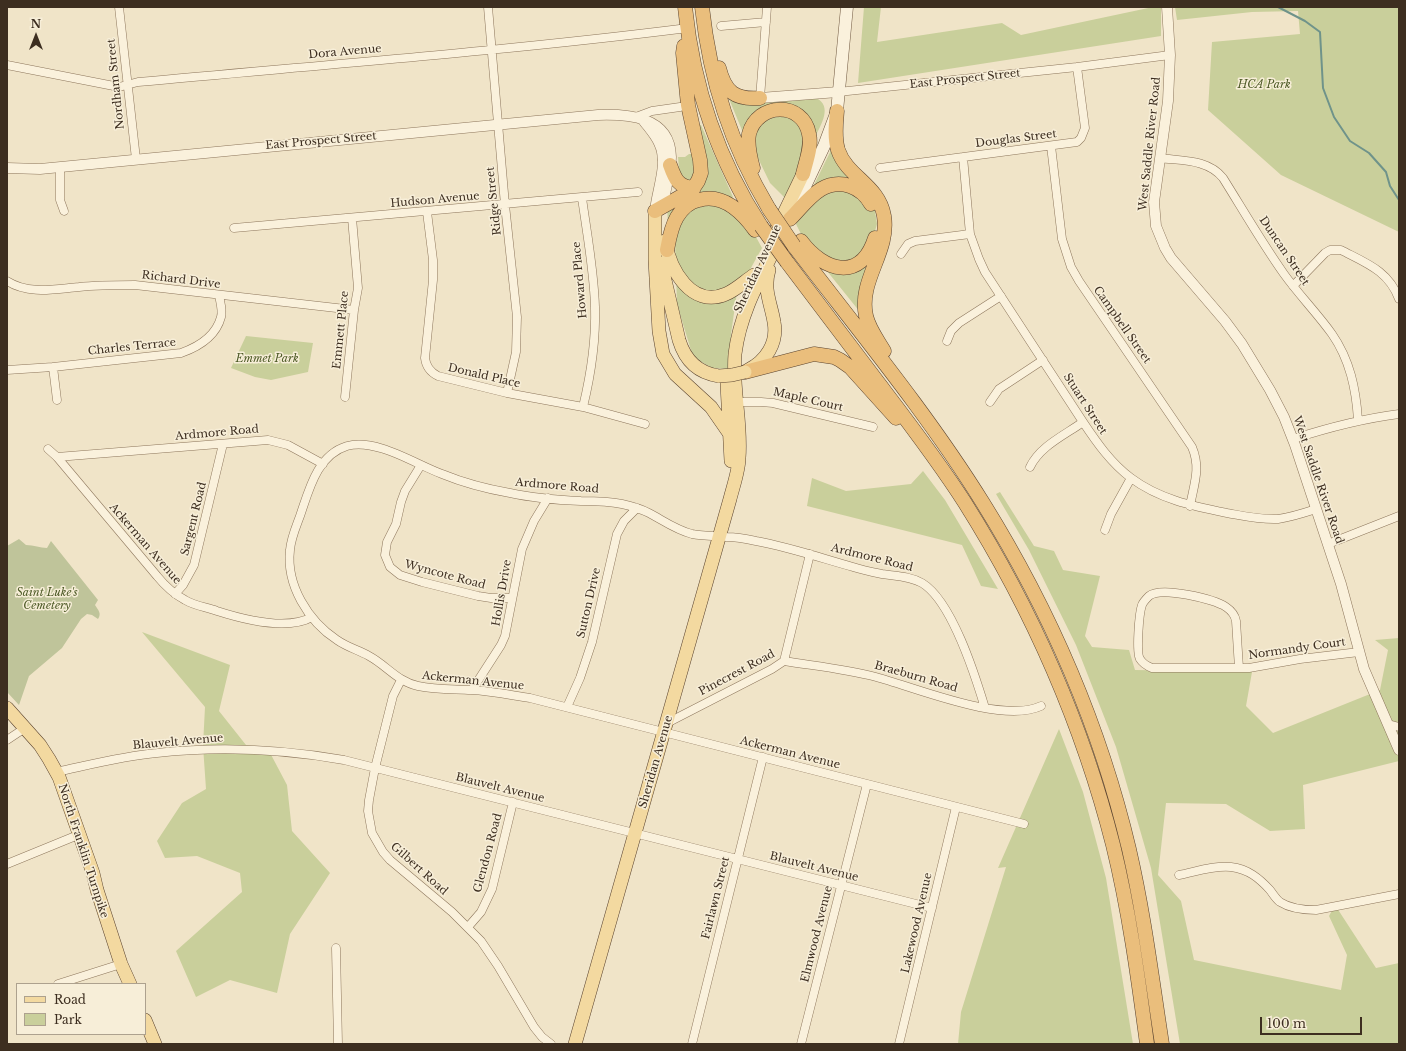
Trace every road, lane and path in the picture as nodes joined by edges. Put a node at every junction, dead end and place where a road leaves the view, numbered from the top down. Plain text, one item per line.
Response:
1 (119, 7) edge
2 (488, 7) edge
3 (685, 7) edge
4 (702, 7) edge
5 (767, 7) edge
6 (847, 7) edge
7 (1167, 7) edge
8 (766, 22) junction
9 (721, 26) dead end
10 (688, 29) junction
11 (492, 50) junction
12 (1170, 55) junction
13 (7, 65) edge
14 (1077, 67) junction
15 (128, 85) junction
16 (838, 92) junction
17 (760, 98) junction
18 (680, 107) dead end
19 (837, 110) junction
20 (639, 118) junction
21 (498, 124) junction
22 (1051, 146) junction
23 (963, 157) junction
24 (1160, 158) junction
25 (136, 159) junction
26 (670, 165) junction
27 (60, 167) junction
28 (7, 168) edge
29 (880, 168) dead end
30 (803, 174) junction
31 (694, 188) junction
32 (758, 190) junction
33 (638, 192) dead end
34 (582, 198) junction
35 (505, 205) junction
36 (659, 208) junction
37 (64, 211) dead end
38 (427, 212) junction
39 (352, 218) junction
40 (790, 219) junction
41 (234, 228) dead end
42 (759, 230) junction
43 (970, 234) junction
44 (656, 238) junction
45 (796, 242) junction
46 (667, 250) junction
47 (775, 250) junction
48 (901, 254) dead end
49 (754, 274) junction
50 (7, 281) edge
51 (1293, 286) junction
52 (219, 295) junction
53 (1001, 296) junction
54 (1399, 299) edge
55 (354, 310) junction
56 (947, 341) dead end
57 (1042, 360) junction
58 (53, 367) junction
59 (7, 370) edge
60 (745, 372) junction
61 (905, 392) junction
62 (507, 393) junction
63 (345, 397) dead end
64 (701, 398) junction
65 (56, 400) dead end
66 (990, 402) dead end
67 (732, 403) junction
68 (583, 407) junction
69 (1399, 414) edge
70 (1358, 420) junction
71 (1084, 422) junction
72 (645, 424) dead end
73 (873, 427) dead end
74 (730, 434) junction
75 (1293, 439) junction
76 (223, 444) junction
77 (48, 449) dead end
78 (58, 457) junction
79 (938, 463) junction
80 (323, 464) junction
81 (421, 465) junction
82 (1030, 467) dead end
83 (1131, 478) junction
84 (734, 480) junction
85 (548, 498) junction
86 (1190, 506) junction
87 (637, 508) junction
88 (1316, 509) junction
89 (1399, 516) edge
90 (1105, 530) dead end
91 (718, 537) junction
92 (1328, 544) junction
93 (810, 554) junction
94 (174, 594) junction
95 (512, 598) junction
96 (312, 617) junction
97 (1359, 652) junction
98 (784, 661) junction
99 (1239, 668) junction
100 (401, 680) junction
101 (472, 690) junction
102 (1041, 706) dead end
103 (7, 708) edge
104 (567, 708) junction
105 (985, 708) junction
106 (1388, 724) junction
107 (1399, 727) edge
108 (25, 728) junction
109 (666, 728) junction
110 (7, 740) edge
111 (1399, 750) edge
112 (762, 757) junction
113 (375, 768) junction
114 (56, 772) junction
115 (867, 784) junction
116 (513, 802) junction
117 (956, 807) junction
118 (1024, 824) dead end
119 (636, 833) junction
120 (78, 835) junction
121 (737, 859) junction
122 (7, 864) edge
123 (1178, 875) dead end
124 (841, 885) junction
125 (1399, 894) edge
126 (932, 908) junction
127 (468, 927) junction
128 (336, 948) dead end
129 (121, 964) junction
130 (61, 983) edge
131 (130, 983) edge
132 (146, 1022) edge
133 (156, 1044) edge
134 (338, 1044) edge
135 (550, 1044) edge
136 (575, 1044) edge
137 (692, 1044) edge
138 (801, 1044) edge
139 (899, 1044) edge
140 (1147, 1044) edge
141 (1162, 1044) edge

1 - 15 street, Nordham Street
2 - 11 street, Ridge Street
3 - 10 highway
4 - 17 highway
4 - 32 highway
5 - 8 street
6 - 16 main road, Sheridan Avenue
7 - 12 street, West Saddle River Road
8 - 9 street
8 - 17 street
10 - 11 street, Dora Avenue
10 - 31 highway
10 - 42 highway
11 - 15 street, Dora Avenue
11 - 21 street, Ridge Street
12 - 14 street, East Prospect Street
12 - 24 street, West Saddle River Road
13 - 15 street, Dora Avenue
14 - 16 street, East Prospect Street
14 - 22 street, Douglas Street
15 - 25 street, Nordham Street
16 - 17 street, East Prospect Street
16 - 19 main road, Sheridan Avenue
16 - 30 main road, Sheridan Avenue
18 - 20 street, East Prospect Street
19 - 40 main road, Sheridan Avenue
19 - 61 highway
20 - 21 street, East Prospect Street
20 - 26 street, East Prospect Street
20 - 36 street, East Prospect Street
21 - 25 street, East Prospect Street
21 - 35 street, Ridge Street
22 - 23 street, Douglas Street
22 - 86 street, Campbell Street
23 - 29 street, Douglas Street
23 - 43 street, Stuart Street
24 - 51 street, Duncan Street
24 - 75 street, West Saddle River Road
25 - 27 street, East Prospect Street
26 - 31 highway
26 - 36 street, East Prospect Street
27 - 28 street, East Prospect Street
27 - 37 street
30 - 32 highway
30 - 49 main road, Sheridan Avenue
31 - 36 highway
32 - 45 highway, bridge
33 - 34 street, Hudson Avenue
34 - 35 street, Hudson Avenue
34 - 68 street, Howard Place
35 - 38 street, Hudson Avenue
35 - 62 street, Ridge Street
36 - 44 main road, East Prospect Street
36 - 46 main road, East Prospect Street
38 - 39 street, Hudson Avenue
38 - 62 street, Donald Place
39 - 41 street, Hudson Avenue
39 - 55 street, Emmett Place
40 - 45 highway
40 - 47 main road, Sheridan Avenue
42 - 46 highway
42 - 79 highway, bridge
43 - 48 street
43 - 53 street, Stuart Street
44 - 60 main road, bridge
44 - 64 main road
45 - 61 highway
46 - 49 main road, East Prospect Street
47 - 60 main road
47 - 67 main road, Sheridan Avenue
49 - 67 main road, Sheridan Avenue
50 - 52 street, Richard Drive
51 - 54 street
51 - 70 street, Duncan Street
52 - 55 street, Richard Drive
52 - 58 street, Charles Terrace
53 - 56 street
53 - 57 street, Stuart Street
55 - 63 street, Emmett Place
57 - 66 street
57 - 71 street, Stuart Street
58 - 59 street, Charles Terrace
58 - 65 street
60 - 79 highway
61 - 141 highway
62 - 68 street, Donald Place
64 - 67 main road
64 - 74 main road
67 - 73 street, Maple Court
67 - 74 main road, Sheridan Avenue
67 - 84 main road, Sheridan Avenue
68 - 72 street, Donald Place
69 - 70 street
70 - 75 street
71 - 82 street
71 - 83 street, Stuart Street
74 - 84 main road, Sheridan Avenue
75 - 88 street, West Saddle River Road
76 - 78 street, Ardmore Road
76 - 80 street, Ardmore Road
76 - 94 street, Sargent Road
77 - 78 street, Ackerman Avenue
78 - 94 street, Ackerman Avenue
79 - 140 highway
80 - 81 street, Ardmore Road
80 - 96 street
81 - 85 street, Ardmore Road
81 - 95 street, Wyncote Road
83 - 86 street, Stuart Street
83 - 90 street
84 - 91 main road, Sheridan Avenue
85 - 87 street, Ardmore Road
85 - 95 street, Hollis Drive
86 - 88 street, Stuart Street
87 - 91 street, Ardmore Road
87 - 104 street, Sutton Drive
88 - 92 street, West Saddle River Road
89 - 92 street
91 - 93 street, Ardmore Road
91 - 109 main road, Sheridan Avenue
92 - 97 street, West Saddle River Road
93 - 98 street, Pinecrest Road
93 - 105 street, Ardmore Road
94 - 96 street, Ackerman Avenue
95 - 101 street, Hollis Drive
96 - 100 street, Ackerman Avenue
97 - 99 street, Normandy Court
97 - 106 street, West Saddle River Road
98 - 105 street, Braeburn Road
98 - 109 street, Pinecrest Road
99 - 99 street, Normandy Court
100 - 101 street, Ackerman Avenue
100 - 113 street, Gilbert Road
101 - 104 street, Ackerman Avenue
102 - 105 street, Braeburn Road
103 - 108 main road, North Franklin Turnpike
104 - 109 street, Ackerman Avenue
106 - 107 street
106 - 111 street, West Saddle River Road
108 - 110 street
108 - 114 main road, North Franklin Turnpike
109 - 112 street, Ackerman Avenue
109 - 119 main road, Sheridan Avenue
112 - 115 street, Ackerman Avenue
112 - 121 street, Fairlawn Street
113 - 114 street, Blauvelt Avenue
113 - 116 street, Blauvelt Avenue
113 - 127 street, Gilbert Road
114 - 120 main road, North Franklin Turnpike
115 - 117 street, Ackerman Avenue
115 - 124 street, Elmwood Avenue
116 - 119 street, Blauvelt Avenue
116 - 127 street, Glendon Road
117 - 118 street, Ackerman Avenue
117 - 126 street, Lakewood Avenue
119 - 121 street, Blauvelt Avenue
119 - 136 main road, Sheridan Avenue
120 - 122 street
120 - 129 main road, North Franklin Turnpike
121 - 124 street, Blauvelt Avenue
121 - 137 street, Fairlawn Street
123 - 125 street
124 - 126 street, Blauvelt Avenue
124 - 138 street, Elmwood Avenue
126 - 139 street, Lakewood Avenue
127 - 135 street, Gilbert Road
128 - 134 street
129 - 130 street
129 - 131 main road, North Franklin Turnpike
132 - 133 main road

